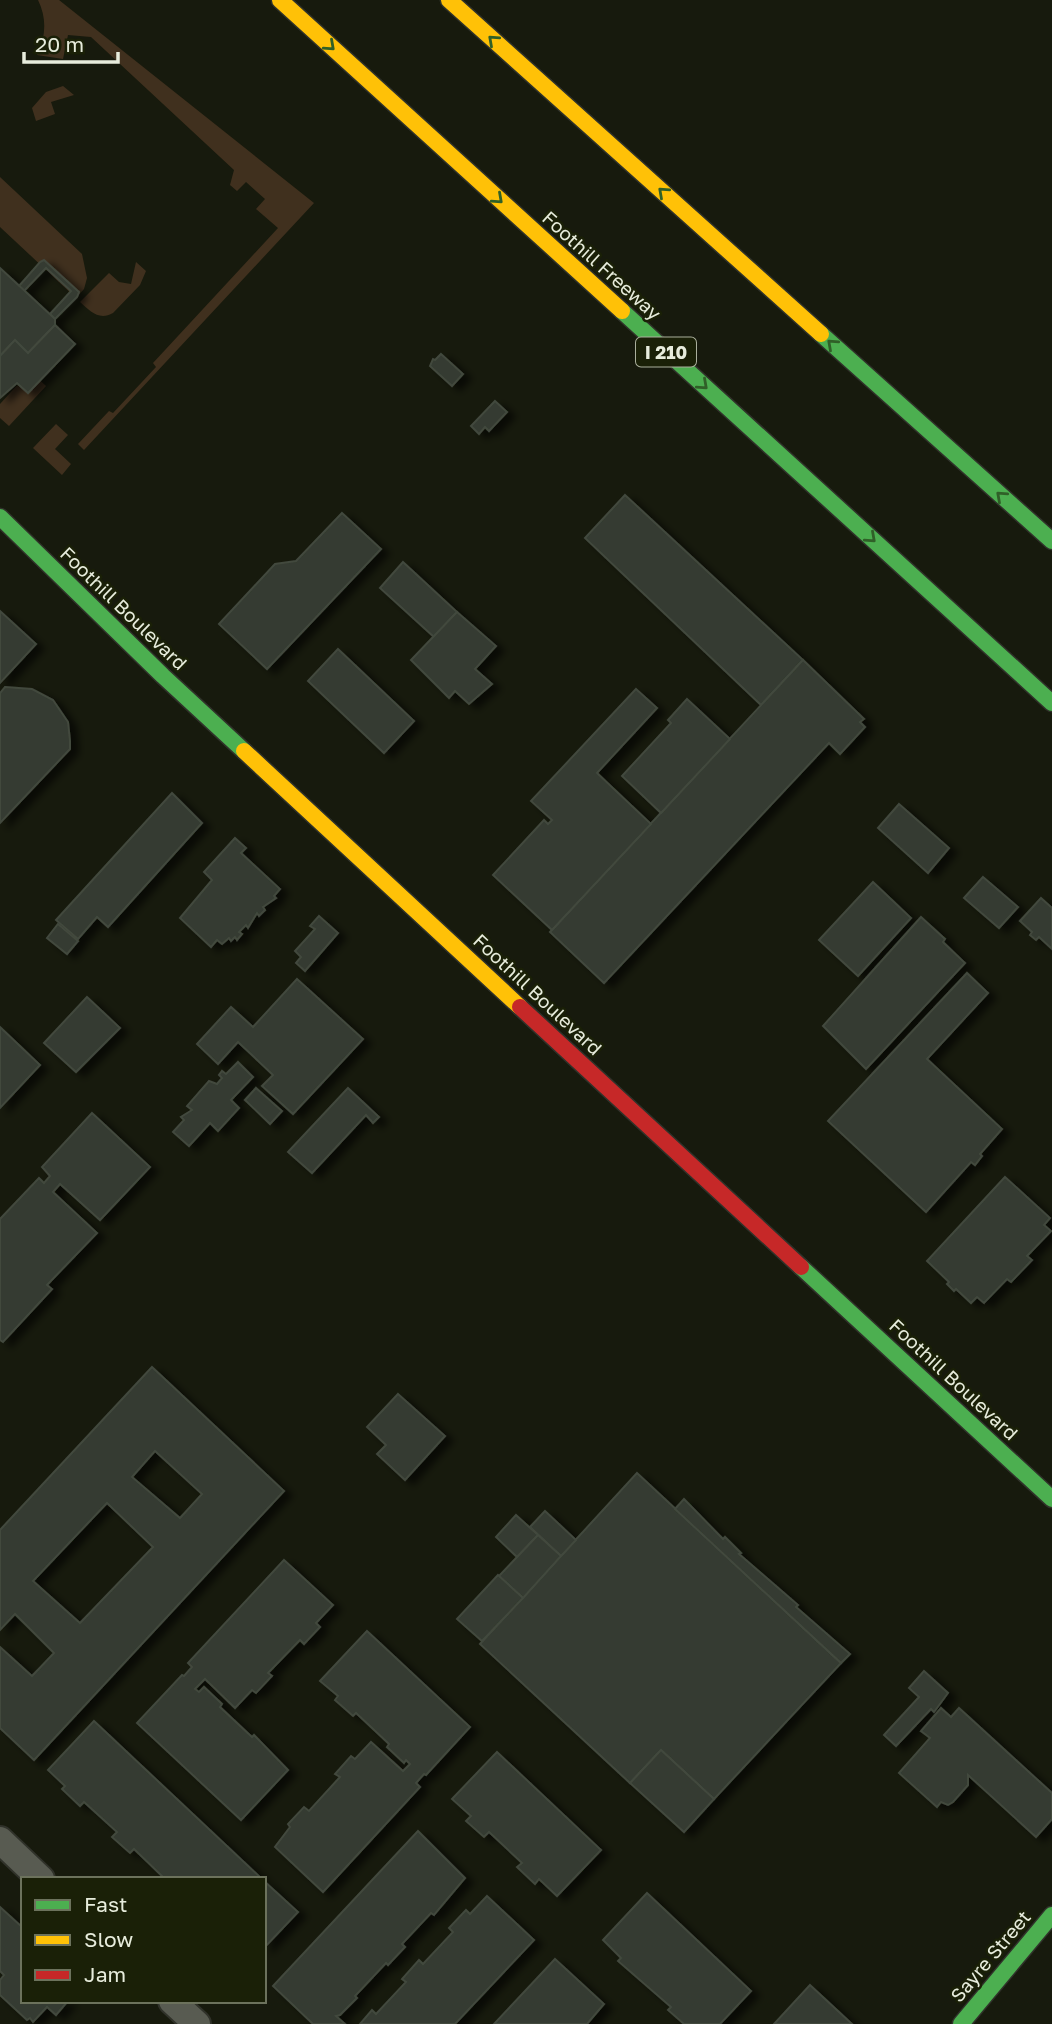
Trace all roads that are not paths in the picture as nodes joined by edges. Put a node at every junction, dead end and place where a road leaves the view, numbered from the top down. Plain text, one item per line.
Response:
1 (280, 0) edge
2 (449, 0) edge
3 (0, 517) edge
4 (1052, 541) edge
5 (1052, 703) edge
6 (1052, 1499) edge
7 (0, 1840) edge
8 (39, 1877) edge
9 (1052, 1915) edge
10 (174, 2003) edge
11 (197, 2024) edge
12 (961, 2024) edge

1 -> 5 main road, Foothill Freeway / I 210
4 -> 2 main road
3 - 6 main road, Foothill Boulevard
7 - 8 street
9 - 12 main road, Sayre Street
10 - 11 street

